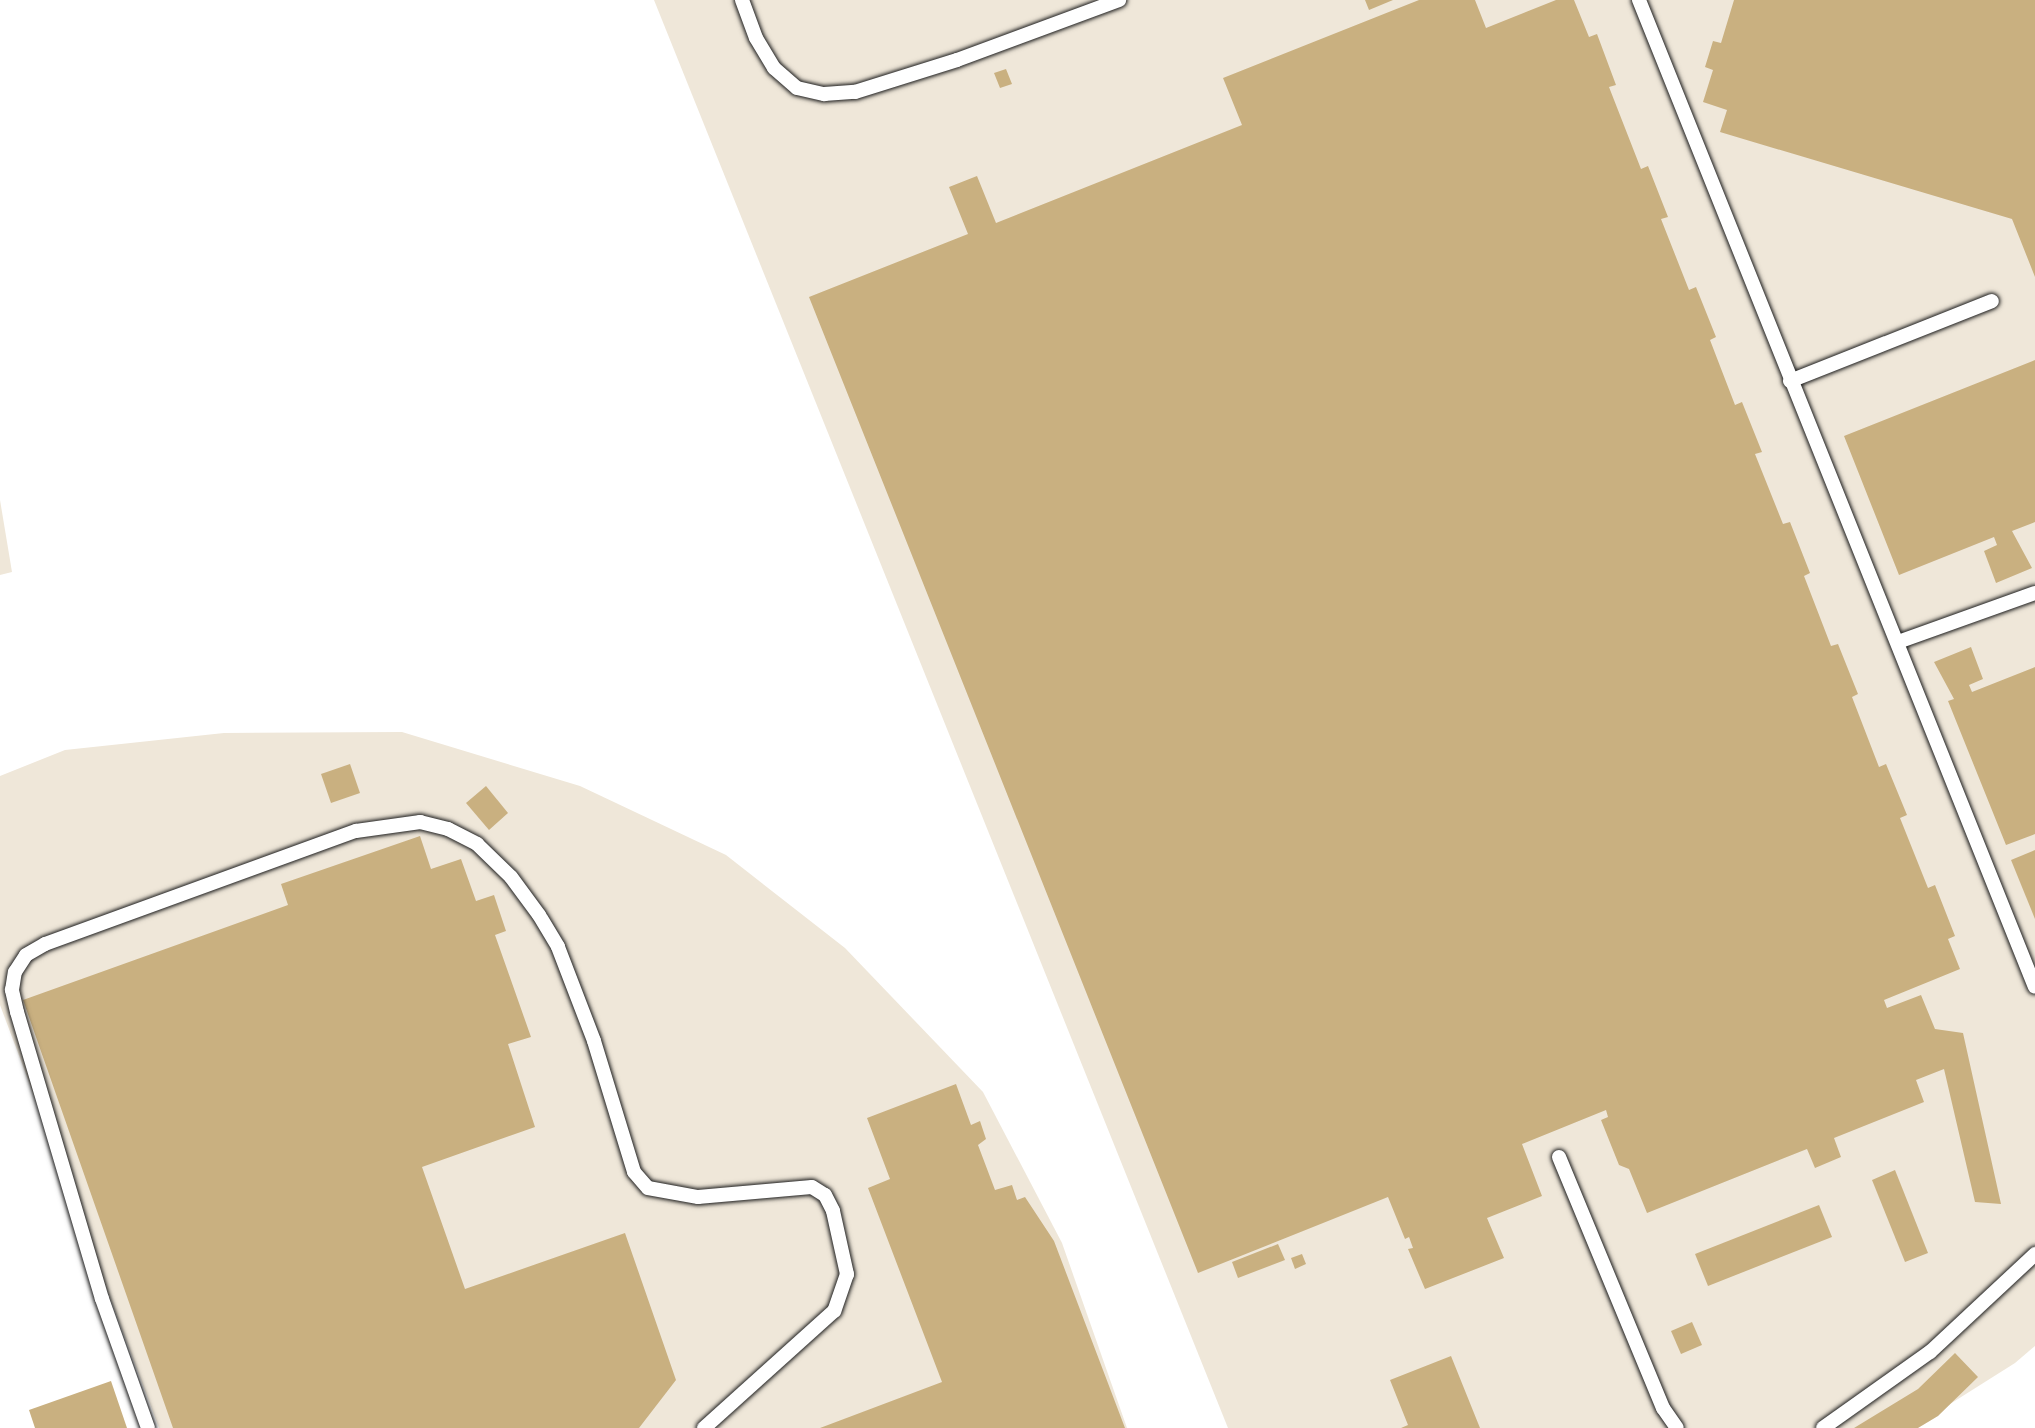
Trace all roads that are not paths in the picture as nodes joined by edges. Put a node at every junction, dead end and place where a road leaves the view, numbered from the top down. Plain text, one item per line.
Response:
1 (742, 0) edge
2 (1639, 0) edge
3 (1112, 1) edge
4 (1992, 301) dead end
5 (1790, 382) junction
6 (2035, 592) edge
7 (1898, 642) junction
8 (2035, 987) edge
9 (1560, 1157) dead end
10 (2035, 1254) edge
11 (148, 1428) edge
12 (704, 1428) edge
13 (1677, 1428) edge
14 (1823, 1428) edge

1 - 3 lane
2 - 5 lane
4 - 5 lane
5 - 7 lane
6 - 7 lane
7 - 8 lane
9 - 13 lane
10 - 14 lane
11 - 12 lane

